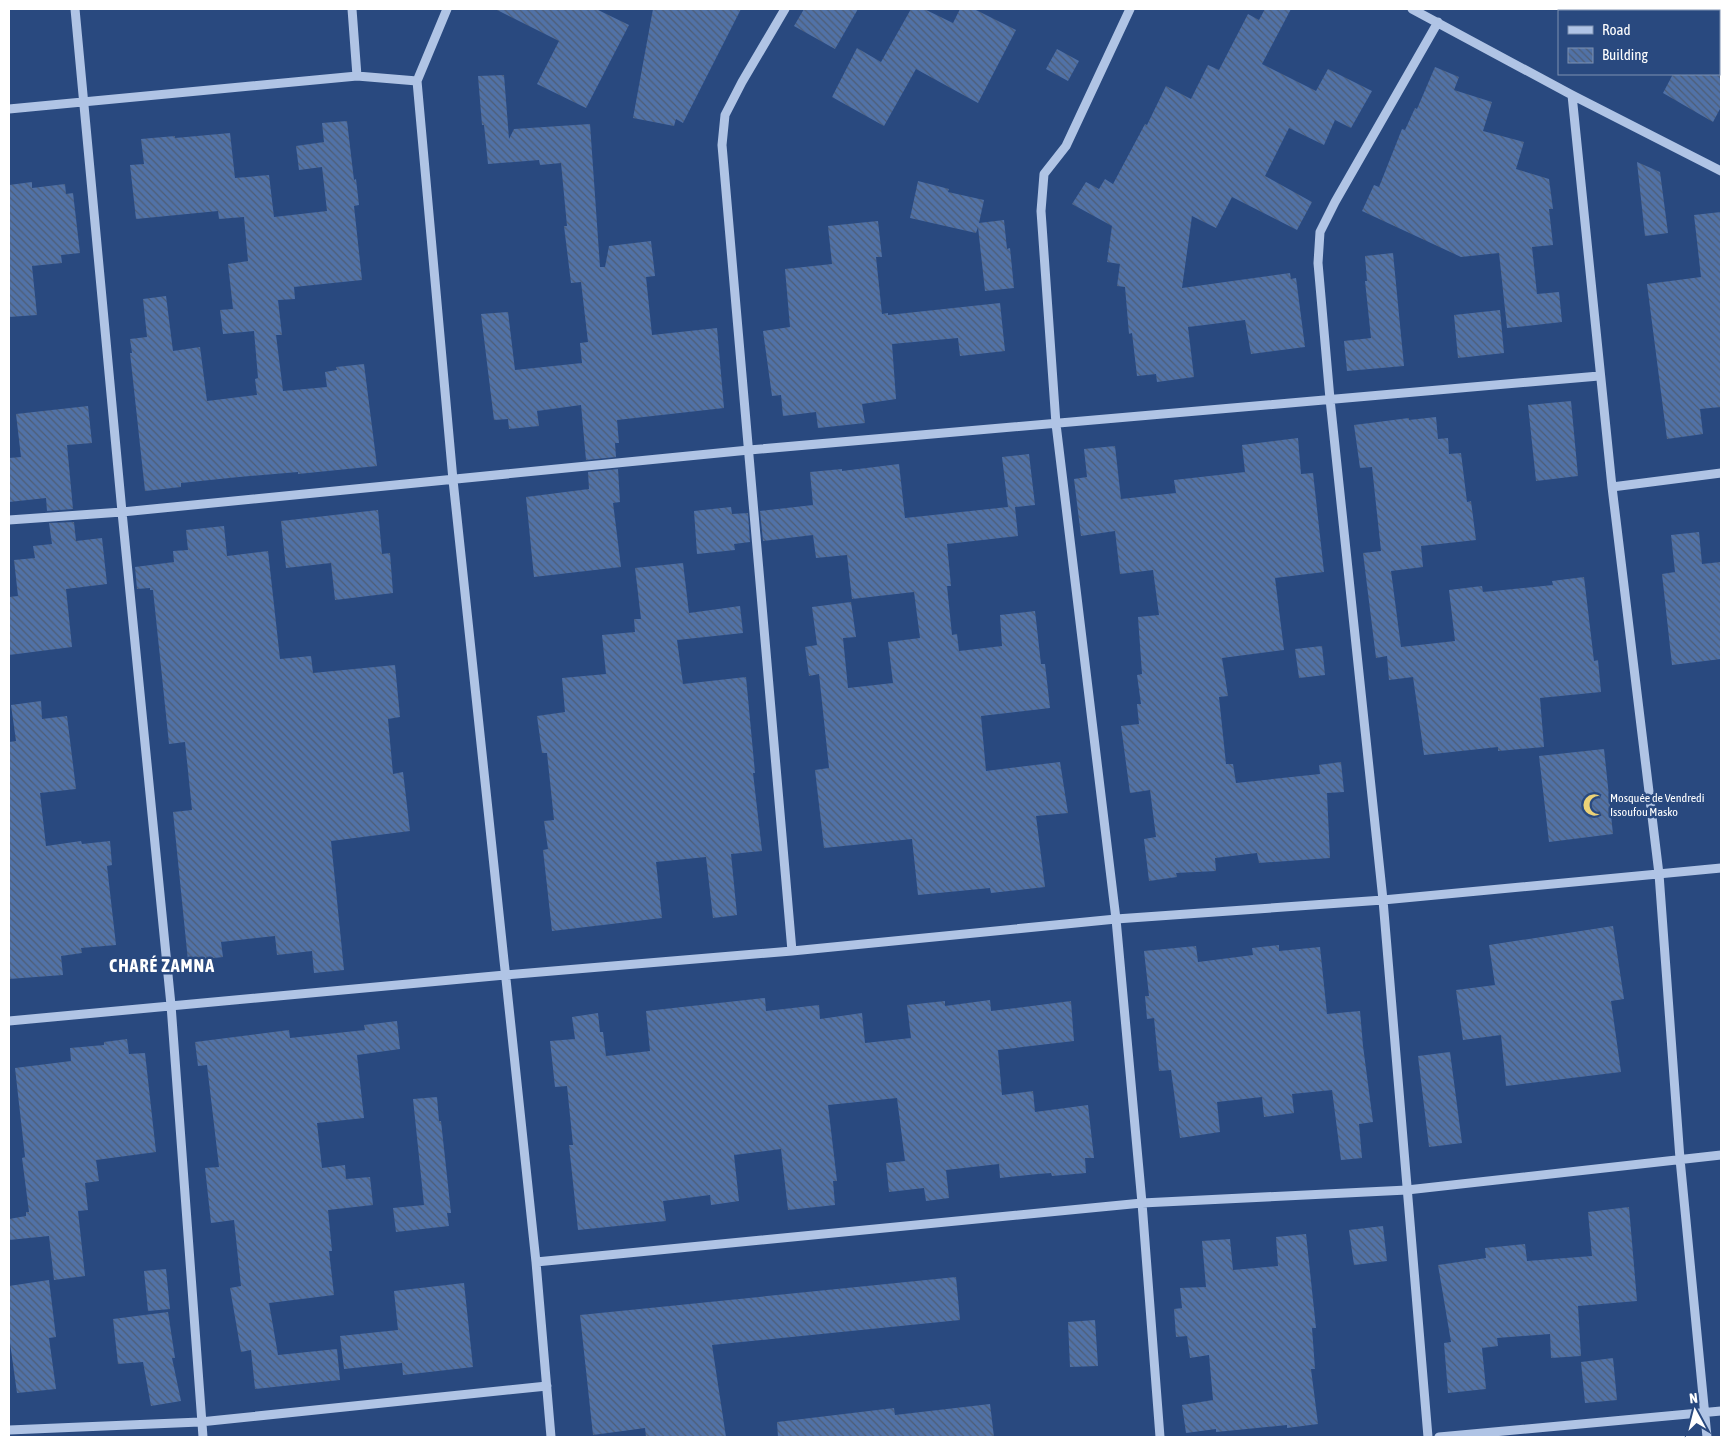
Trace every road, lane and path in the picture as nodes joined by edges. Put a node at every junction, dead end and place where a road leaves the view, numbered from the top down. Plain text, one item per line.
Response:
1 (75, 9) edge
2 (352, 9) edge
3 (447, 9) edge
4 (785, 9) edge
5 (1130, 9) edge
6 (1412, 9) edge
7 (1438, 22) junction
8 (358, 76) junction
9 (416, 81) junction
10 (1572, 95) junction
11 (83, 103) junction
12 (9, 109) edge
13 (1721, 171) edge
14 (1599, 376) junction
15 (1330, 399) junction
16 (1056, 424) junction
17 (749, 450) junction
18 (1721, 473) edge
19 (453, 480) junction
20 (1612, 487) junction
21 (122, 512) junction
22 (9, 520) edge
23 (1721, 868) edge
24 (1659, 874) junction
25 (1383, 900) junction
26 (1116, 918) junction
27 (792, 951) junction
28 (505, 975) junction
29 (171, 1004) junction
30 (9, 1021) edge
31 (1721, 1155) edge
32 (1680, 1159) junction
33 (1407, 1190) junction
34 (1142, 1203) junction
35 (536, 1262) junction
36 (546, 1386) junction
37 (1721, 1411) edge
38 (1705, 1412) junction
39 (200, 1422) junction
40 (9, 1430) edge
41 (203, 1437) edge
42 (551, 1437) edge
43 (1160, 1437) edge
44 (1428, 1437) edge
45 (1439, 1437) edge
46 (1707, 1437) edge

1 - 11 street
2 - 8 street
3 - 9 street
4 - 17 street
5 - 16 street
6 - 7 street
7 - 10 street
7 - 15 street
8 - 9 street
8 - 11 street
9 - 19 street
10 - 13 street
10 - 14 street
11 - 12 street
11 - 21 street
14 - 15 street
14 - 20 street
15 - 16 street
15 - 25 street
16 - 17 street
16 - 26 street
17 - 19 street
17 - 27 street
18 - 20 street
19 - 21 street
19 - 28 street
20 - 24 street
21 - 22 street
21 - 29 street
23 - 24 street
24 - 25 street
24 - 32 street
25 - 26 street
25 - 33 street
26 - 27 street
26 - 34 street
27 - 28 street
28 - 29 street
28 - 35 street
29 - 30 street
29 - 39 street
31 - 32 street
32 - 33 street
32 - 38 street
33 - 34 street
33 - 44 street
34 - 35 street
34 - 43 street
35 - 36 street
36 - 39 street
36 - 42 street
37 - 38 street
38 - 45 street
38 - 46 street
39 - 40 street
39 - 41 street

